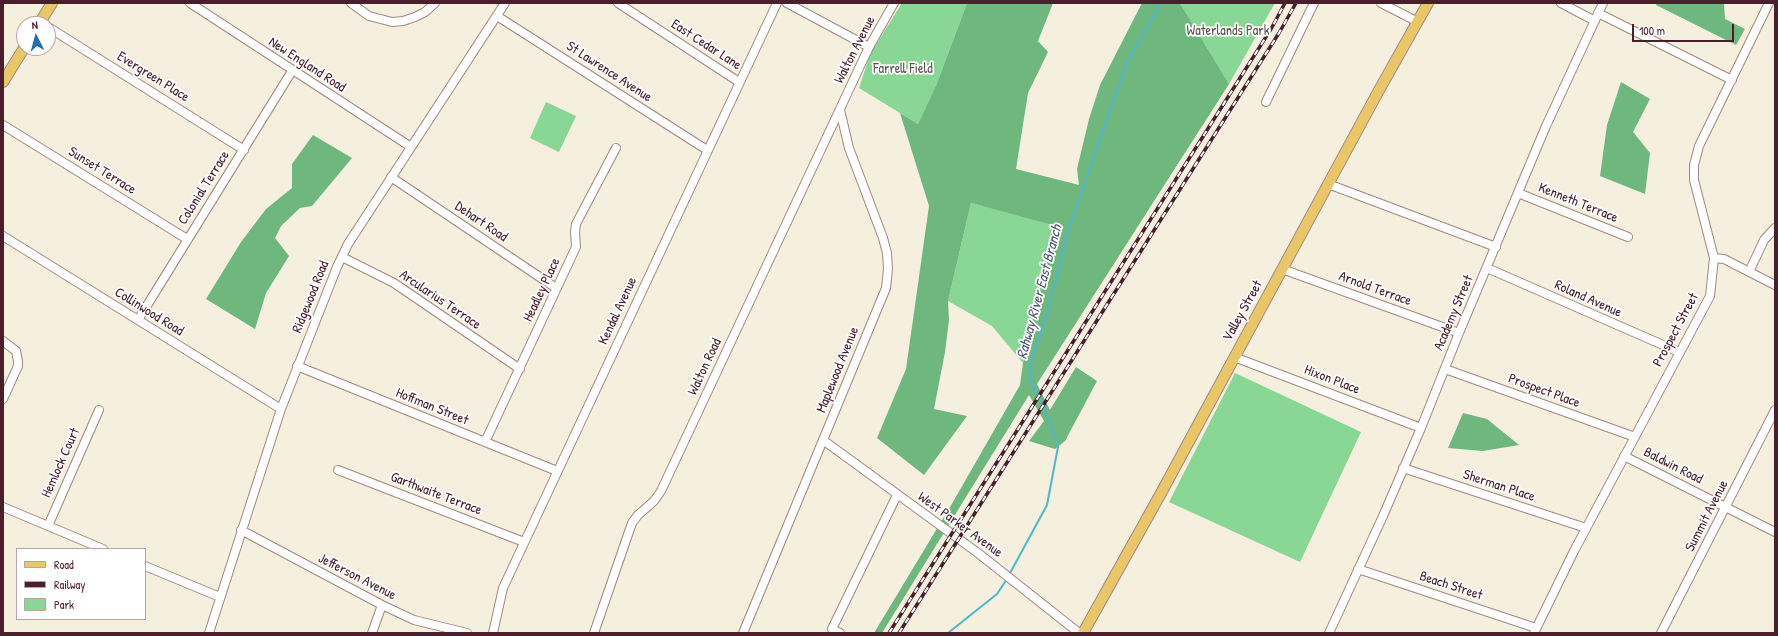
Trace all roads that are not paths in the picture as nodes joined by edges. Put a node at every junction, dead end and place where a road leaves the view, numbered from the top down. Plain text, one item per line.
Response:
1 (52, 3) edge
2 (190, 3) edge
3 (351, 3) edge
4 (435, 3) edge
5 (505, 3) edge
6 (618, 3) edge
7 (777, 3) edge
8 (787, 3) edge
9 (894, 3) edge
10 (1314, 3) edge
11 (1381, 3) edge
12 (1428, 3) edge
13 (1561, 3) edge
14 (1603, 3) edge
15 (1769, 3) edge
16 (46, 16) edge
17 (498, 16) junction
18 (1597, 17) junction
19 (1418, 22) junction
20 (56, 33) edge
21 (869, 47) junction
22 (19, 56) edge
23 (292, 71) junction
24 (1732, 80) junction
25 (3, 82) edge
26 (739, 82) junction
27 (1266, 102) dead end
28 (840, 110) junction
29 (3, 125) edge
30 (411, 147) junction
31 (616, 148) dead end
32 (244, 150) junction
33 (707, 150) junction
34 (392, 177) junction
35 (1328, 184) junction
36 (1518, 193) junction
37 (1775, 228) edge
38 (3, 236) edge
39 (1628, 237) dead end
40 (187, 239) junction
41 (1496, 247) junction
42 (342, 257) junction
43 (1714, 258) junction
44 (1487, 268) junction
45 (1282, 269) junction
46 (1749, 272) junction
47 (1775, 285) edge
48 (556, 288) junction
49 (138, 320) junction
50 (1458, 333) junction
51 (3, 342) edge
52 (1679, 352) junction
53 (1234, 357) junction
54 (297, 366) junction
55 (520, 369) junction
56 (1445, 370) junction
57 (3, 399) edge
58 (281, 409) junction
59 (99, 410) dead end
60 (1775, 410) edge
61 (1421, 428) junction
62 (1635, 437) junction
63 (823, 440) junction
64 (485, 442) junction
65 (1624, 456) junction
66 (1404, 468) junction
67 (338, 470) dead end
68 (557, 471) junction
69 (897, 495) junction
70 (3, 507) edge
71 (1726, 508) junction
72 (48, 526) junction
73 (1586, 528) junction
74 (241, 530) junction
75 (1775, 532) edge
76 (524, 542) junction
77 (101, 548) edge
78 (146, 566) edge
79 (1358, 569) junction
80 (220, 597) junction
81 (382, 606) junction
82 (1535, 630) edge
83 (209, 633) edge
84 (372, 633) edge
85 (467, 633) edge
86 (493, 633) edge
87 (594, 633) edge
88 (743, 633) edge
89 (840, 633) edge
90 (1079, 633) edge
91 (1083, 633) edge
92 (1329, 633) edge
93 (1661, 633) edge

1 - 16 main road
2 - 23 street, New England Road
3 - 4 street
5 - 17 street, Ridgewood Road
6 - 26 street, East Cedar Lane
7 - 26 street, Kendal Avenue
8 - 21 street
9 - 21 street, Walton Avenue
10 - 27 street
11 - 19 street
12 - 19 main road, Valley Street
13 - 18 street
14 - 18 street, Academy Street
15 - 24 street, Prospect Street
17 - 30 street, Ridgewood Road
17 - 33 street, St Lawrence Avenue
18 - 24 street
18 - 36 street, Academy Street
19 - 35 main road, Valley Street
20 - 32 street, Evergreen Place
21 - 28 street, Walton Avenue
22 - 25 main road
23 - 30 street, New England Road
23 - 32 street, Colonial Terrace
24 - 43 street, Prospect Street
26 - 33 street, Kendal Avenue
28 - 63 street, Maplewood Avenue
28 - 87 street, Walton Road
29 - 40 street, Sunset Terrace
30 - 34 street, Ridgewood Road
31 - 48 street, Headley Place
32 - 40 street, Colonial Terrace
33 - 68 street, Kendal Avenue
34 - 42 street, Ridgewood Road
34 - 48 street, Dehart Road
35 - 41 street
35 - 45 main road, Valley Street
36 - 39 street, Kenneth Terrace
36 - 41 street, Academy Street
37 - 46 street
38 - 49 street, Collinwood Road
40 - 49 street, Colonial Terrace
41 - 44 street, Academy Street
42 - 54 street, Ridgewood Road
42 - 55 street, Arcularius Terrace
43 - 46 street
43 - 52 street, Prospect Street
44 - 50 street, Academy Street
44 - 52 street, Roland Avenue
45 - 50 street, Arnold Terrace
45 - 53 main road, Valley Street
46 - 47 street
48 - 55 street, Headley Place
49 - 58 street, Collinwood Road
50 - 56 street, Academy Street
51 - 57 street
52 - 62 street, Prospect Street
53 - 61 street, Hixon Place
53 - 91 main road, Valley Street
54 - 58 street, Ridgewood Road
54 - 64 street, Hoffman Street
55 - 64 street, Headley Place
56 - 61 street, Academy Street
56 - 62 street, Prospect Place
58 - 74 street, Ridgewood Road
59 - 72 street, Hemlock Court
60 - 71 street, Summit Avenue
61 - 66 street, Academy Street
62 - 65 street, Prospect Street
63 - 69 street, West Parker Avenue
63 - 88 street, Maplewood Avenue
64 - 68 street, Hoffman Street
65 - 71 street, Baldwin Road
65 - 73 street, Prospect Street
66 - 73 street, Sherman Place
66 - 79 street, Academy Street
67 - 76 street, Garthwaite Terrace
68 - 76 street, Kendal Avenue
69 - 89 street
69 - 90 street, West Parker Avenue
70 - 72 street
71 - 75 street, Baldwin Road
71 - 93 street, Summit Avenue
72 - 77 street
73 - 82 street, Prospect Street
74 - 80 street, Ridgewood Road
74 - 81 street, Jefferson Avenue
76 - 86 street, Kendal Avenue
78 - 80 street
79 - 82 street, Beach Street
79 - 92 street, Academy Street
80 - 83 street, Ridgewood Road
81 - 84 street
81 - 85 street, Jefferson Avenue

